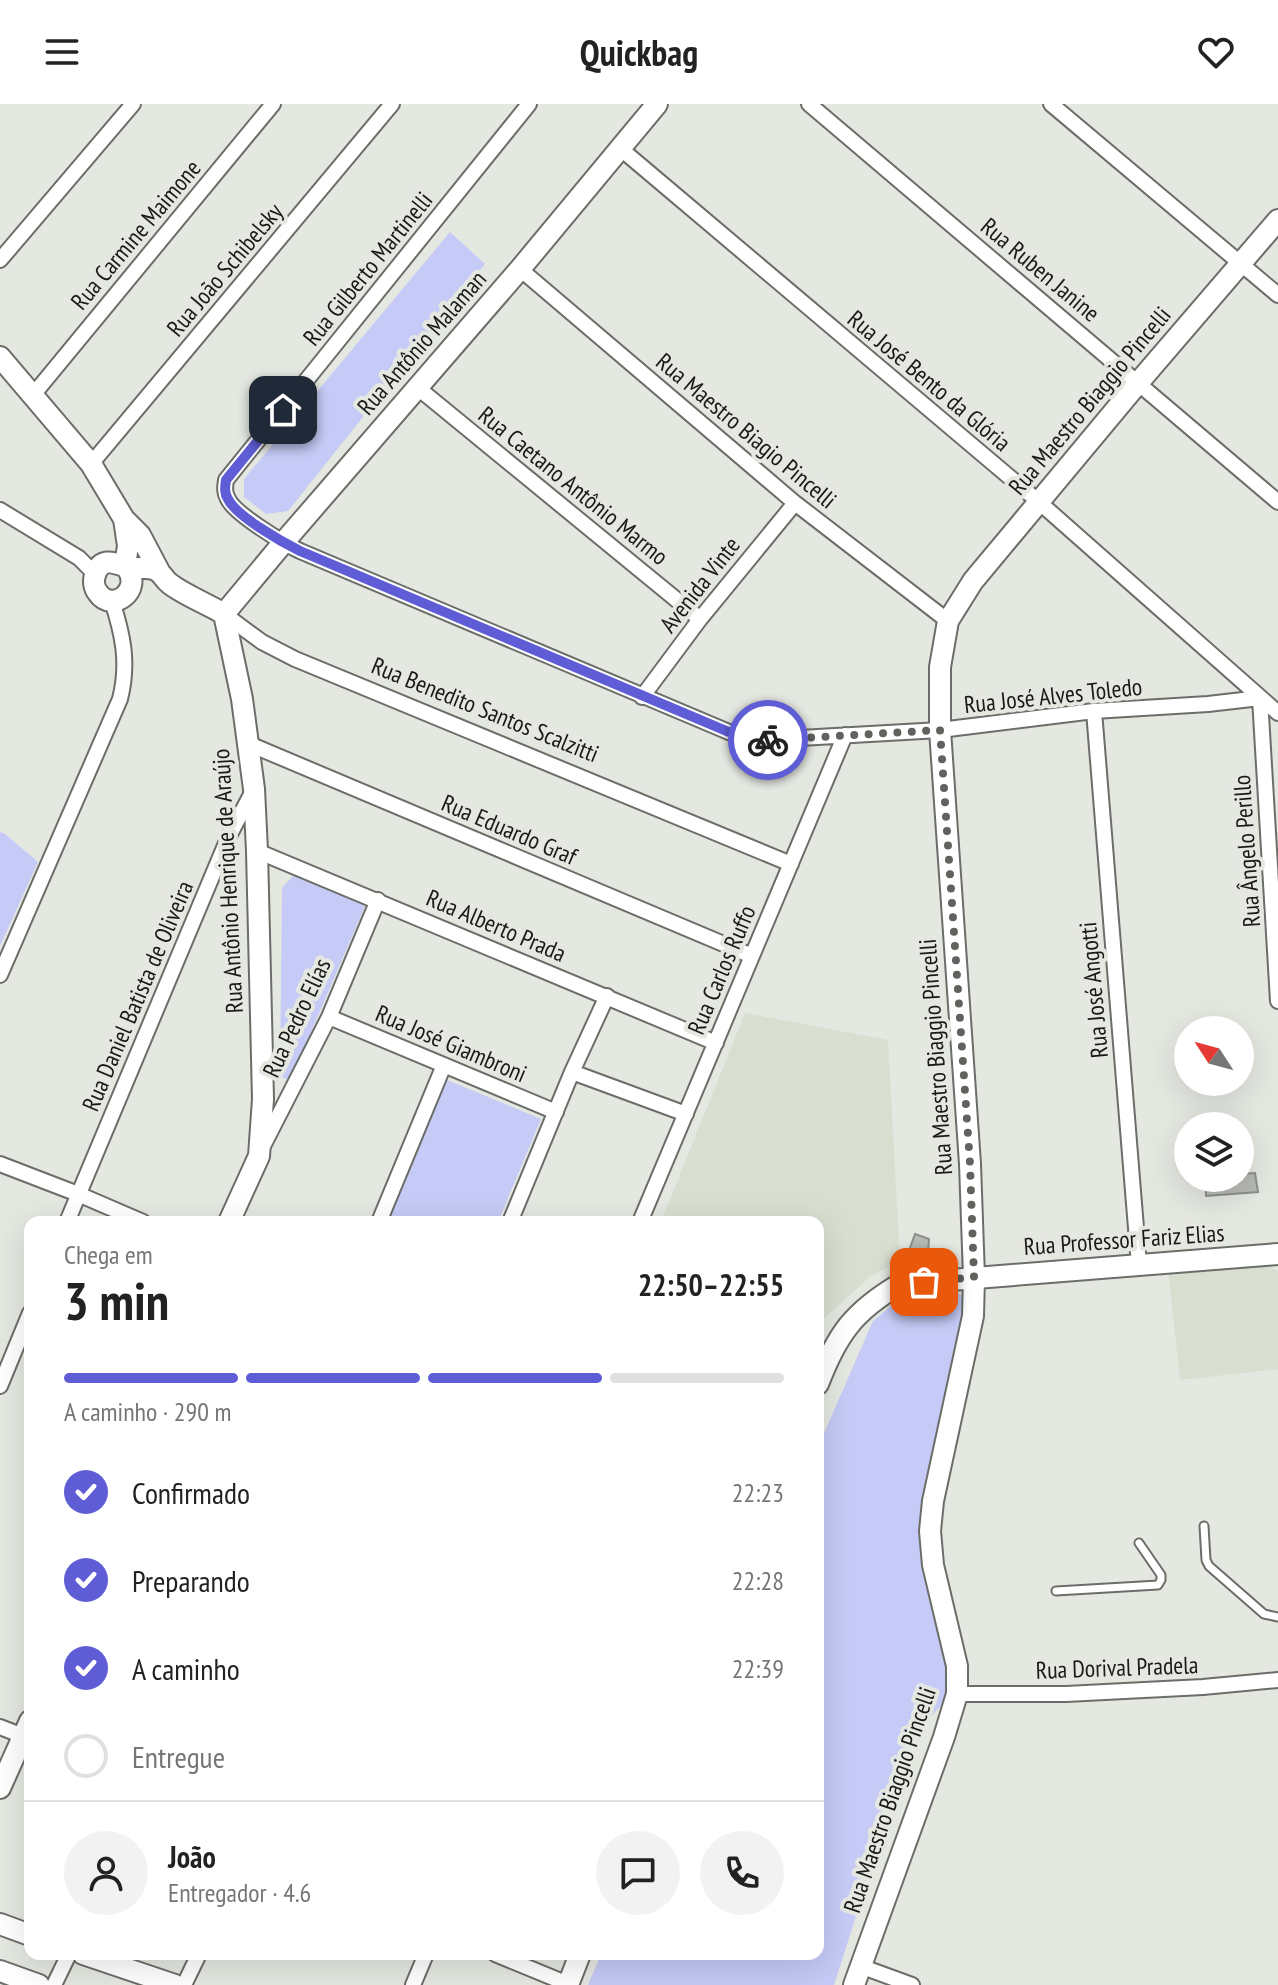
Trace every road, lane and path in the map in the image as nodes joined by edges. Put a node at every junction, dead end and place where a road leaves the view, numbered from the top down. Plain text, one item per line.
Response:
1 (133, 104) edge
2 (273, 104) edge
3 (392, 104) edge
4 (529, 104) edge
5 (657, 104) edge
6 (809, 104) edge
7 (1051, 104) edge
8 (621, 149) junction
9 (1278, 220) edge
10 (0, 260) edge
11 (1240, 264) junction
12 (520, 269) junction
13 (1278, 295) edge
14 (0, 357) edge
15 (1138, 383) junction
16 (418, 388) junction
17 (33, 395) junction
18 (91, 464) junction
19 (1039, 502) junction
20 (1278, 502) edge
21 (795, 503) junction
22 (231, 504) joint
23 (0, 510) edge
24 (124, 519) junction
25 (283, 543) junction
26 (128, 572) junction
27 (95, 574) junction
28 (164, 577) junction
29 (112, 601) junction
30 (224, 614) junction
31 (700, 619) junction
32 (948, 621) junction
33 (642, 697) junction
34 (1260, 698) junction
35 (1094, 711) junction
36 (1278, 713) edge
37 (940, 730) junction
38 (845, 735) junction
39 (249, 744) junction
40 (254, 789) junction
41 (257, 851) junction
42 (791, 864) junction
43 (378, 900) junction
44 (752, 956) junction
45 (0, 975) edge
46 (607, 996) junction
47 (1278, 1001) edge
48 (329, 1017) junction
49 (716, 1043) junction
50 (444, 1065) junction
51 (572, 1072) junction
52 (263, 1099) joint
53 (556, 1112) junction
54 (686, 1114) junction
55 (259, 1156) junction
56 (0, 1164) edge
57 (78, 1194) junction
58 (69, 1216) edge
59 (129, 1216) edge
60 (232, 1216) edge
61 (381, 1216) edge
62 (513, 1216) edge
63 (643, 1216) edge
64 (1278, 1254) edge
65 (1139, 1265) junction
66 (974, 1277) junction
67 (24, 1328) edge
68 (824, 1356) edge
69 (0, 1386) edge
70 (1204, 1526) dead end
71 (1139, 1543) dead end
72 (1056, 1591) dead end
73 (1278, 1617) edge
74 (1278, 1680) edge
75 (957, 1694) junction
76 (0, 1727) edge
77 (24, 1729) edge
78 (24, 1736) edge
79 (0, 1788) edge
80 (0, 1924) edge
81 (24, 1933) edge
82 (66, 1960) edge
83 (101, 1960) edge
84 (196, 1960) edge
85 (423, 1960) edge
86 (510, 1960) edge
87 (578, 1960) edge
88 (0, 1971) edge
89 (857, 1976) edge
90 (568, 1984) edge
91 (39, 1985) edge
92 (54, 1985) edge
93 (175, 1985) edge
94 (184, 1985) edge
95 (413, 1985) edge
96 (912, 1985) edge

1 - 10 street
2 - 17 street, Rua Carmine Maimone
3 - 18 street, Rua João Schibelsky
4 - 22 street, Rua Gilberto Martinelli
5 - 8 street, Rua Antônio Malaman
6 - 15 street, Rua Ruben Janine
7 - 11 street
8 - 12 street, Rua Antônio Malaman
8 - 19 street, Rua José Bento da Glória
9 - 11 street, Rua Maestro Biaggio Pincelli
11 - 13 street
11 - 15 street, Rua Maestro Biaggio Pincelli
12 - 16 street, Rua Antônio Malaman
12 - 21 street, Rua Maestro Biagio Pincelli
14 - 17 street
15 - 19 street, Rua Maestro Biaggio Pincelli
15 - 20 street, Rua Ruben Janine
16 - 25 street, Rua Antônio Malaman
16 - 31 street, Rua Caetano Antônio Marmo
17 - 18 street
18 - 24 street
19 - 32 street, Rua Maestro Biaggio Pincelli
19 - 34 street, Rua José Bento da Glória
21 - 31 street, Avenida Vinte
21 - 32 street, Rua Maestro Biagio Pincelli
22 - 25 street, Rua José Alves Toledo
23 - 27 street
24 - 26 street
24 - 28 street
25 - 30 street, Rua Antônio Malaman
25 - 33 street, Rua José Alves Toledo
26 - 27 street
26 - 28 street, Rua Benedito Santos Scalzitti
26 - 29 street
27 - 29 street
28 - 30 street, Rua Benedito Santos Scalzitti
29 - 45 street
30 - 39 street, Rua Antônio Henrique de Araújo
30 - 42 street, Rua Benedito Santos Scalzitti
31 - 33 street, Avenida Vinte
32 - 37 street, Rua Maestro Biaggio Pincelli
33 - 38 street, Rua José Alves Toledo
34 - 35 street, Rua José Alves Toledo
34 - 36 street, Rua José Bento da Glória
34 - 47 street, Rua Ângelo Perillo
35 - 37 street, Rua José Alves Toledo
35 - 65 street, Rua José Angotti
37 - 38 street, Rua José Alves Toledo
37 - 66 street, Rua Maestro Biaggio Pincelli
38 - 42 street, Rua Carlos Ruffo
39 - 40 street, Rua Antônio Henrique de Araújo
39 - 44 street, Rua Eduardo Graf
40 - 41 street, Rua Antônio Henrique de Araújo
40 - 57 street, Rua Daniel Batista de Oliveira
41 - 43 street, Rua Alberto Prada
41 - 52 street, Rua Antônio Henrique de Araújo
42 - 44 street, Rua Carlos Ruffo
43 - 46 street, Rua Alberto Prada
43 - 48 street, Rua Pedro Elías
44 - 49 street, Rua Carlos Ruffo
46 - 49 street, Rua Alberto Prada
46 - 51 street
48 - 50 street, Rua José Giambroni
48 - 55 street, Rua Pedro Elías
49 - 54 street, Rua Carlos Ruffo
50 - 53 street, Rua José Giambroni
50 - 61 street
51 - 53 street
51 - 54 street
52 - 55 street, Rua Pedro Elías
53 - 62 street
54 - 63 street, Rua Carlos Ruffo
55 - 60 street, Rua Pedro Elías
56 - 57 street
57 - 58 street, Rua Daniel Batista de Oliveira
57 - 59 street
64 - 65 street, Rua Professor Fariz Elias
65 - 66 street, Rua Professor Fariz Elias
66 - 68 street, Rua Professor Fariz Elias
66 - 75 street, Rua Maestro Biaggio Pincelli
67 - 69 street
70 - 73 lane
71 - 72 lane
74 - 75 street, Rua Dorival Pradela
75 - 89 street, Rua Maestro Biaggio Pincelli
76 - 77 street
78 - 79 street
80 - 81 street
82 - 92 street
83 - 93 street
84 - 94 street
85 - 95 street
86 - 90 street
87 - 90 street
88 - 91 street
89 - 96 street

